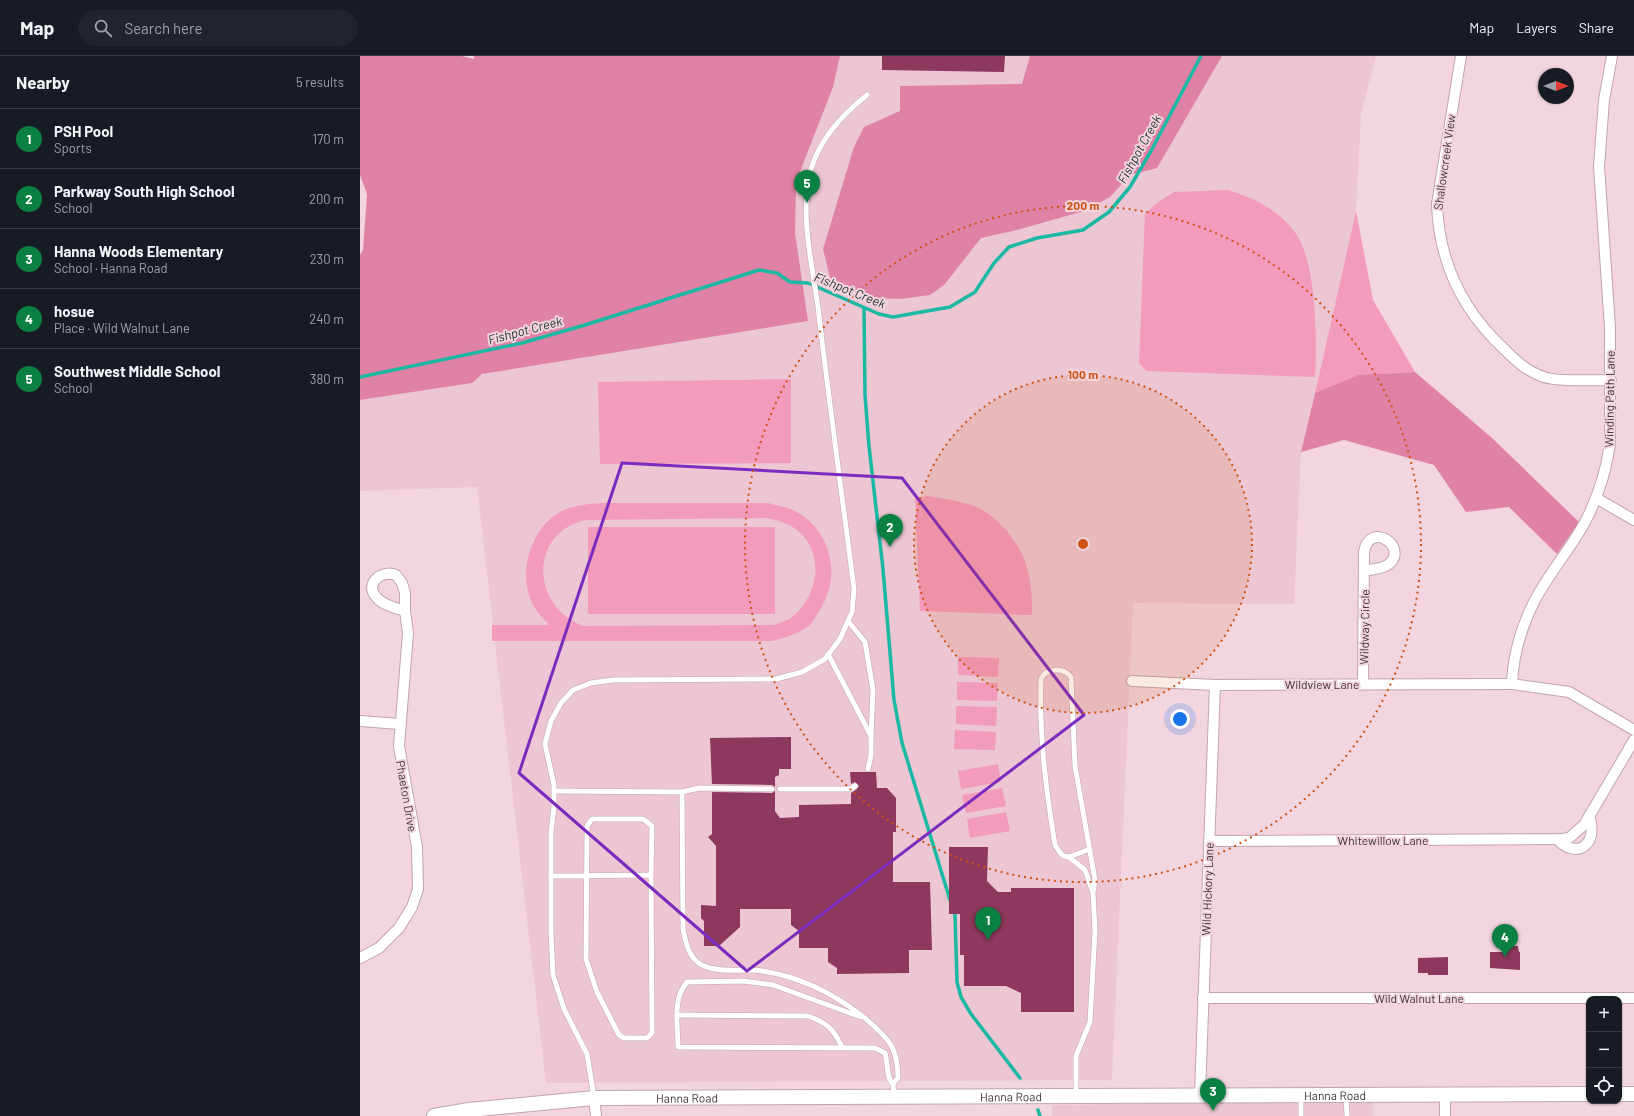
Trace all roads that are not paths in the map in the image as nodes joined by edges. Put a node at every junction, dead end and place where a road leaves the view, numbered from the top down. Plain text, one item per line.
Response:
1 (1460, 56) edge
2 (1612, 56) edge
3 (867, 95) dead end
4 (1611, 380) junction
5 (1596, 498) junction
6 (1634, 520) edge
7 (1364, 570) dead end
8 (405, 611) dead end
9 (848, 621) junction
10 (828, 654) junction
11 (1132, 681) dead end
12 (1363, 684) junction
13 (1512, 684) junction
14 (1215, 685) junction
15 (360, 721) edge
16 (400, 724) junction
17 (1634, 730) edge
18 (871, 736) junction
19 (1634, 740) edge
20 (868, 769) dead end
21 (855, 786) dead end
22 (772, 789) dead end
23 (780, 789) dead end
24 (554, 791) junction
25 (682, 792) junction
26 (1589, 816) junction
27 (1556, 839) junction
28 (1209, 841) junction
29 (1090, 849) junction
30 (1069, 857) junction
31 (651, 875) junction
32 (550, 876) junction
33 (586, 876) junction
34 (1093, 893) junction
35 (360, 958) edge
36 (1203, 998) junction
37 (1634, 998) edge
38 (677, 1015) junction
39 (864, 1018) junction
40 (842, 1047) junction
41 (894, 1090) junction
42 (1200, 1094) junction
43 (1301, 1094) junction
44 (1346, 1094) junction
45 (1445, 1094) junction
46 (1586, 1094) edge
47 (1622, 1094) edge
48 (1634, 1094) edge
49 (1076, 1095) junction
50 (594, 1098) junction
51 (434, 1116) edge
52 (596, 1116) edge
53 (1301, 1116) edge
54 (1346, 1116) edge
55 (1445, 1116) edge

1 - 4 street, Shallowcreek View
2 - 4 street, Winding Path Lane
3 - 9 lane
4 - 5 street, Winding Path Lane
5 - 6 street
5 - 13 street, Winding Path Lane
7 - 12 street, Wildway Circle
8 - 16 street, Phaeton Drive
9 - 10 lane
9 - 18 lane
10 - 18 lane
10 - 24 lane
11 - 14 street, Wildview Lane
12 - 13 street, Wildview Lane
12 - 14 street, Wildview Lane
13 - 17 street
14 - 28 street, Wild Hickory Lane
15 - 16 street
16 - 35 street, Phaeton Drive
18 - 20 lane
19 - 26 street, Whitewillow Lane
21 - 23 lane
22 - 25 lane
24 - 25 lane
24 - 32 lane
25 - 39 lane
26 - 27 street, Whitewillow Lane
26 - 27 street
27 - 28 street, Whitewillow Lane
28 - 36 street, Wild Hickory Lane
29 - 30 lane
29 - 30 lane
29 - 34 lane
30 - 34 lane
31 - 33 lane
31 - 33 lane
31 - 33 lane
32 - 33 lane
32 - 50 lane
34 - 49 lane
36 - 37 street, Wild Walnut Lane
36 - 42 street, Wild Hickory Lane
38 - 39 lane
38 - 40 lane
38 - 40 lane
39 - 41 lane
40 - 41 lane
41 - 49 street, Hanna Road
41 - 50 street, Hanna Road
42 - 43 street, Hanna Road
42 - 49 street, Hanna Road
43 - 44 street, Hanna Road
43 - 53 lane
44 - 45 street, Hanna Road
44 - 54 lane
45 - 46 street, Hanna Road
45 - 55 street
47 - 48 street
50 - 51 street, Hanna Road
50 - 52 street

